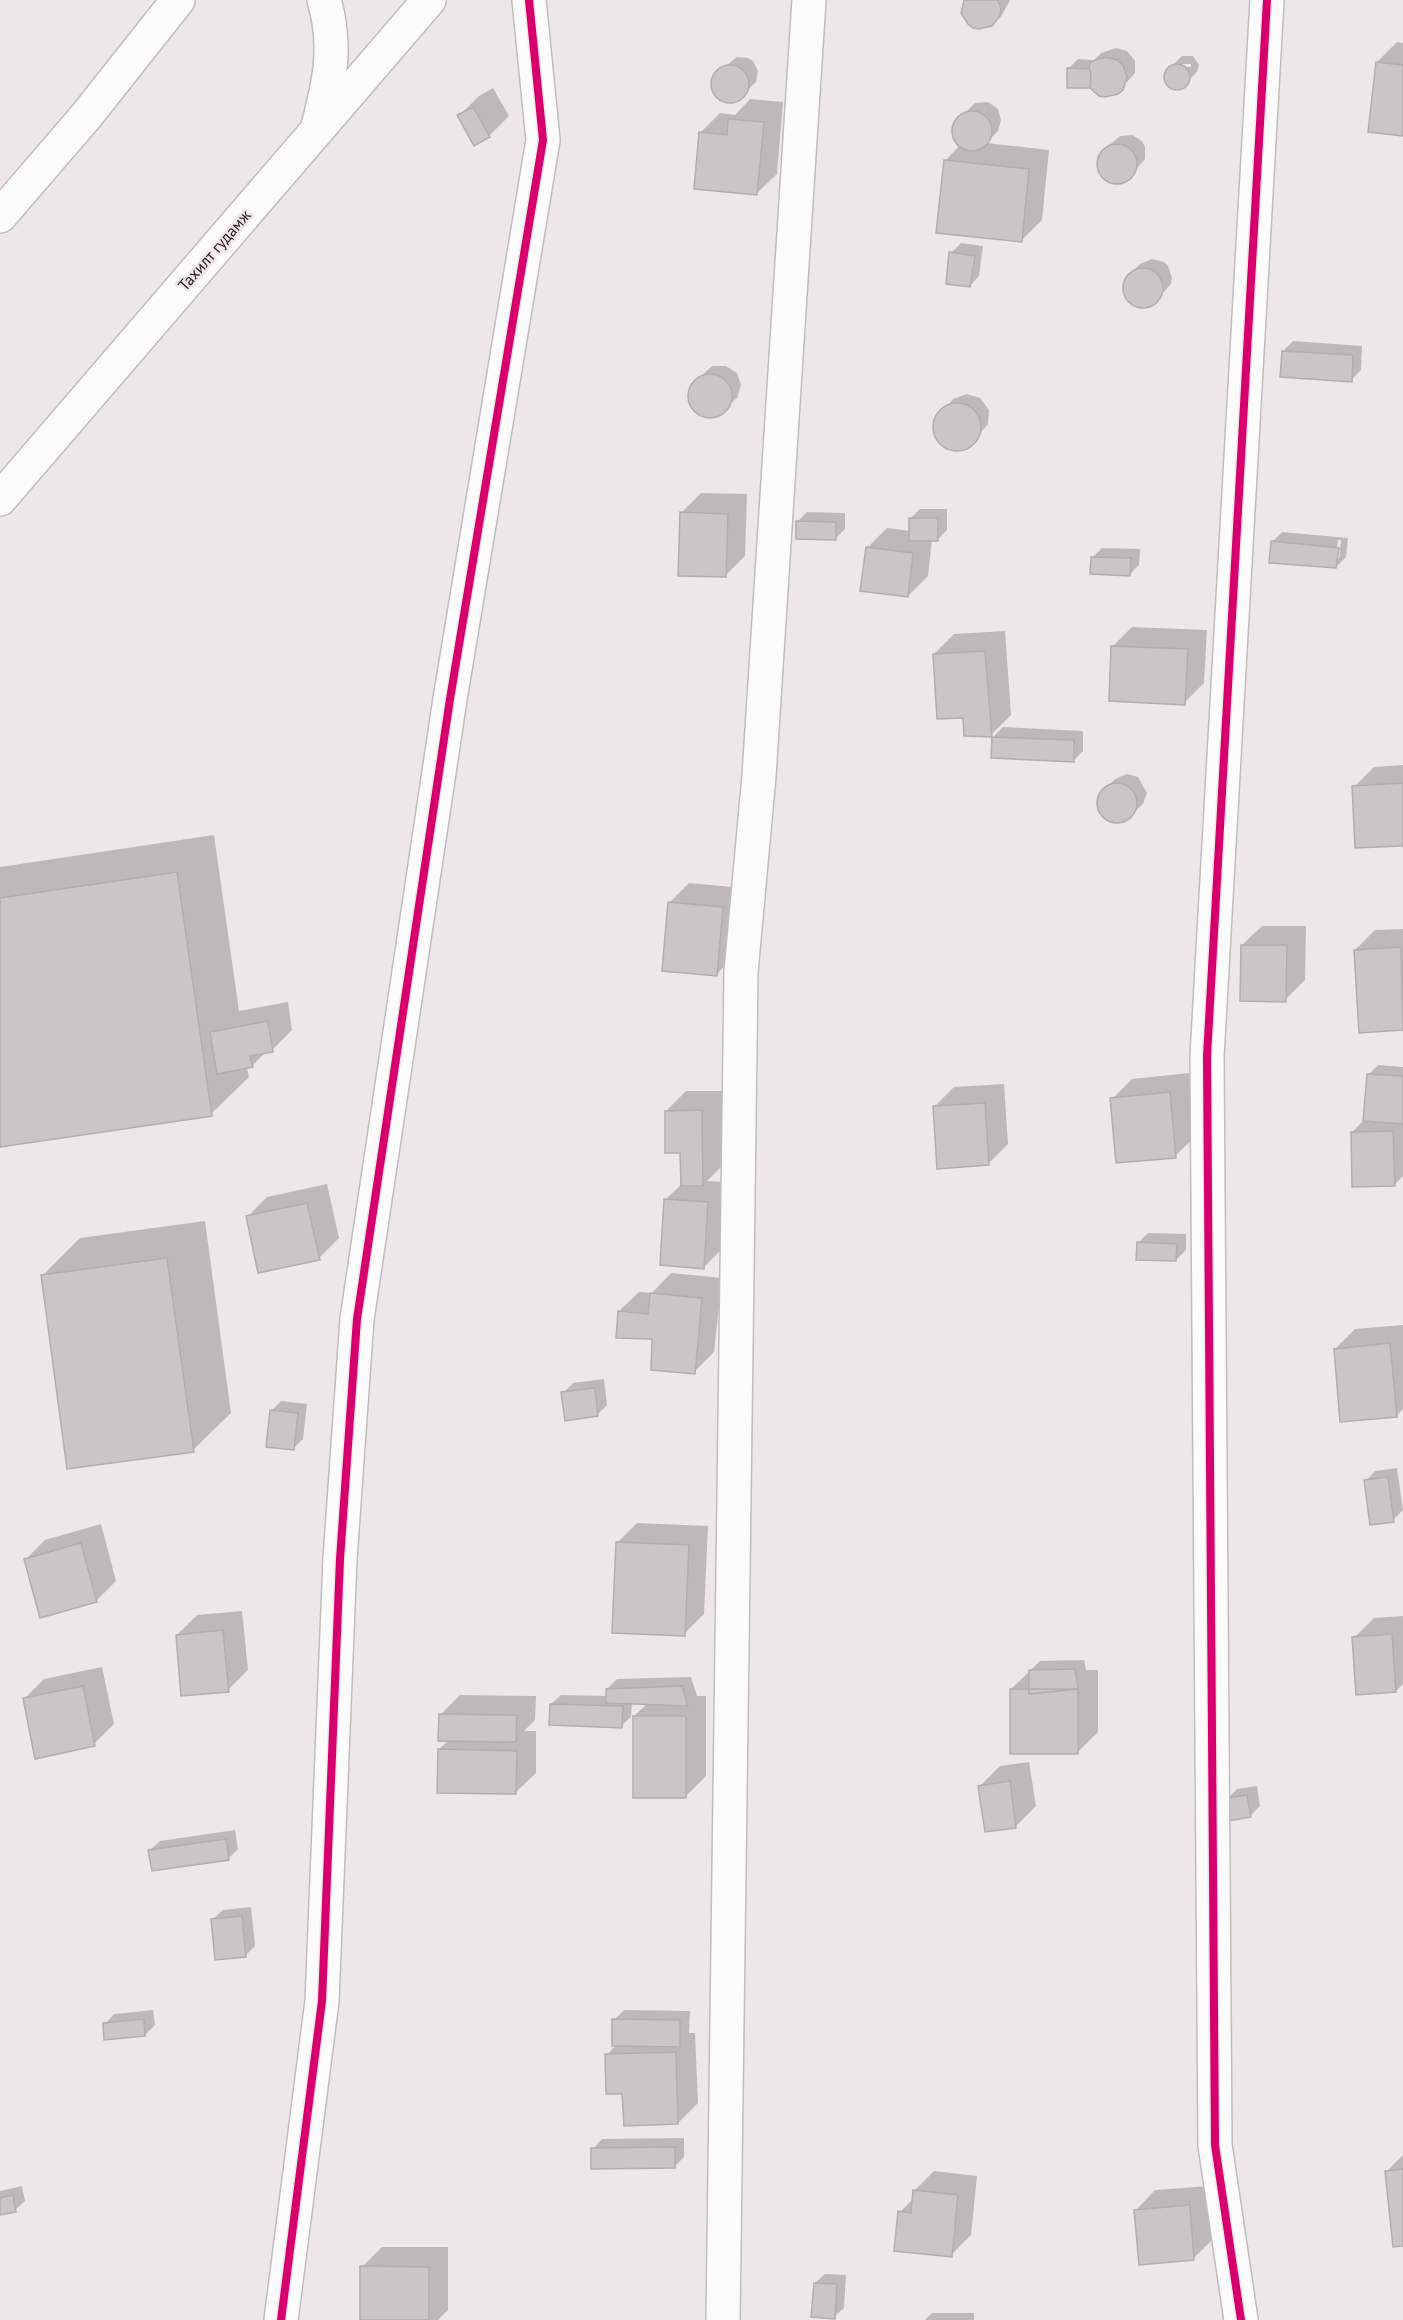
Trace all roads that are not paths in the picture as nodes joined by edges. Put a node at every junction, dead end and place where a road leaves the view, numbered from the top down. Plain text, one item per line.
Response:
1 (178, 0) edge
2 (324, 0) edge
3 (529, 0) edge
4 (808, 0) edge
5 (1267, 0) edge
6 (426, 1) edge
7 (317, 130) junction
8 (0, 216) edge
9 (0, 500) edge
10 (281, 2320) edge
11 (723, 2320) edge
12 (1240, 2320) edge

1 - 8 street
2 - 7 street
3 - 10 street
4 - 11 street
5 - 12 street
6 - 7 street, Тахилт гудамж
7 - 9 street, Тахилт гудамж

